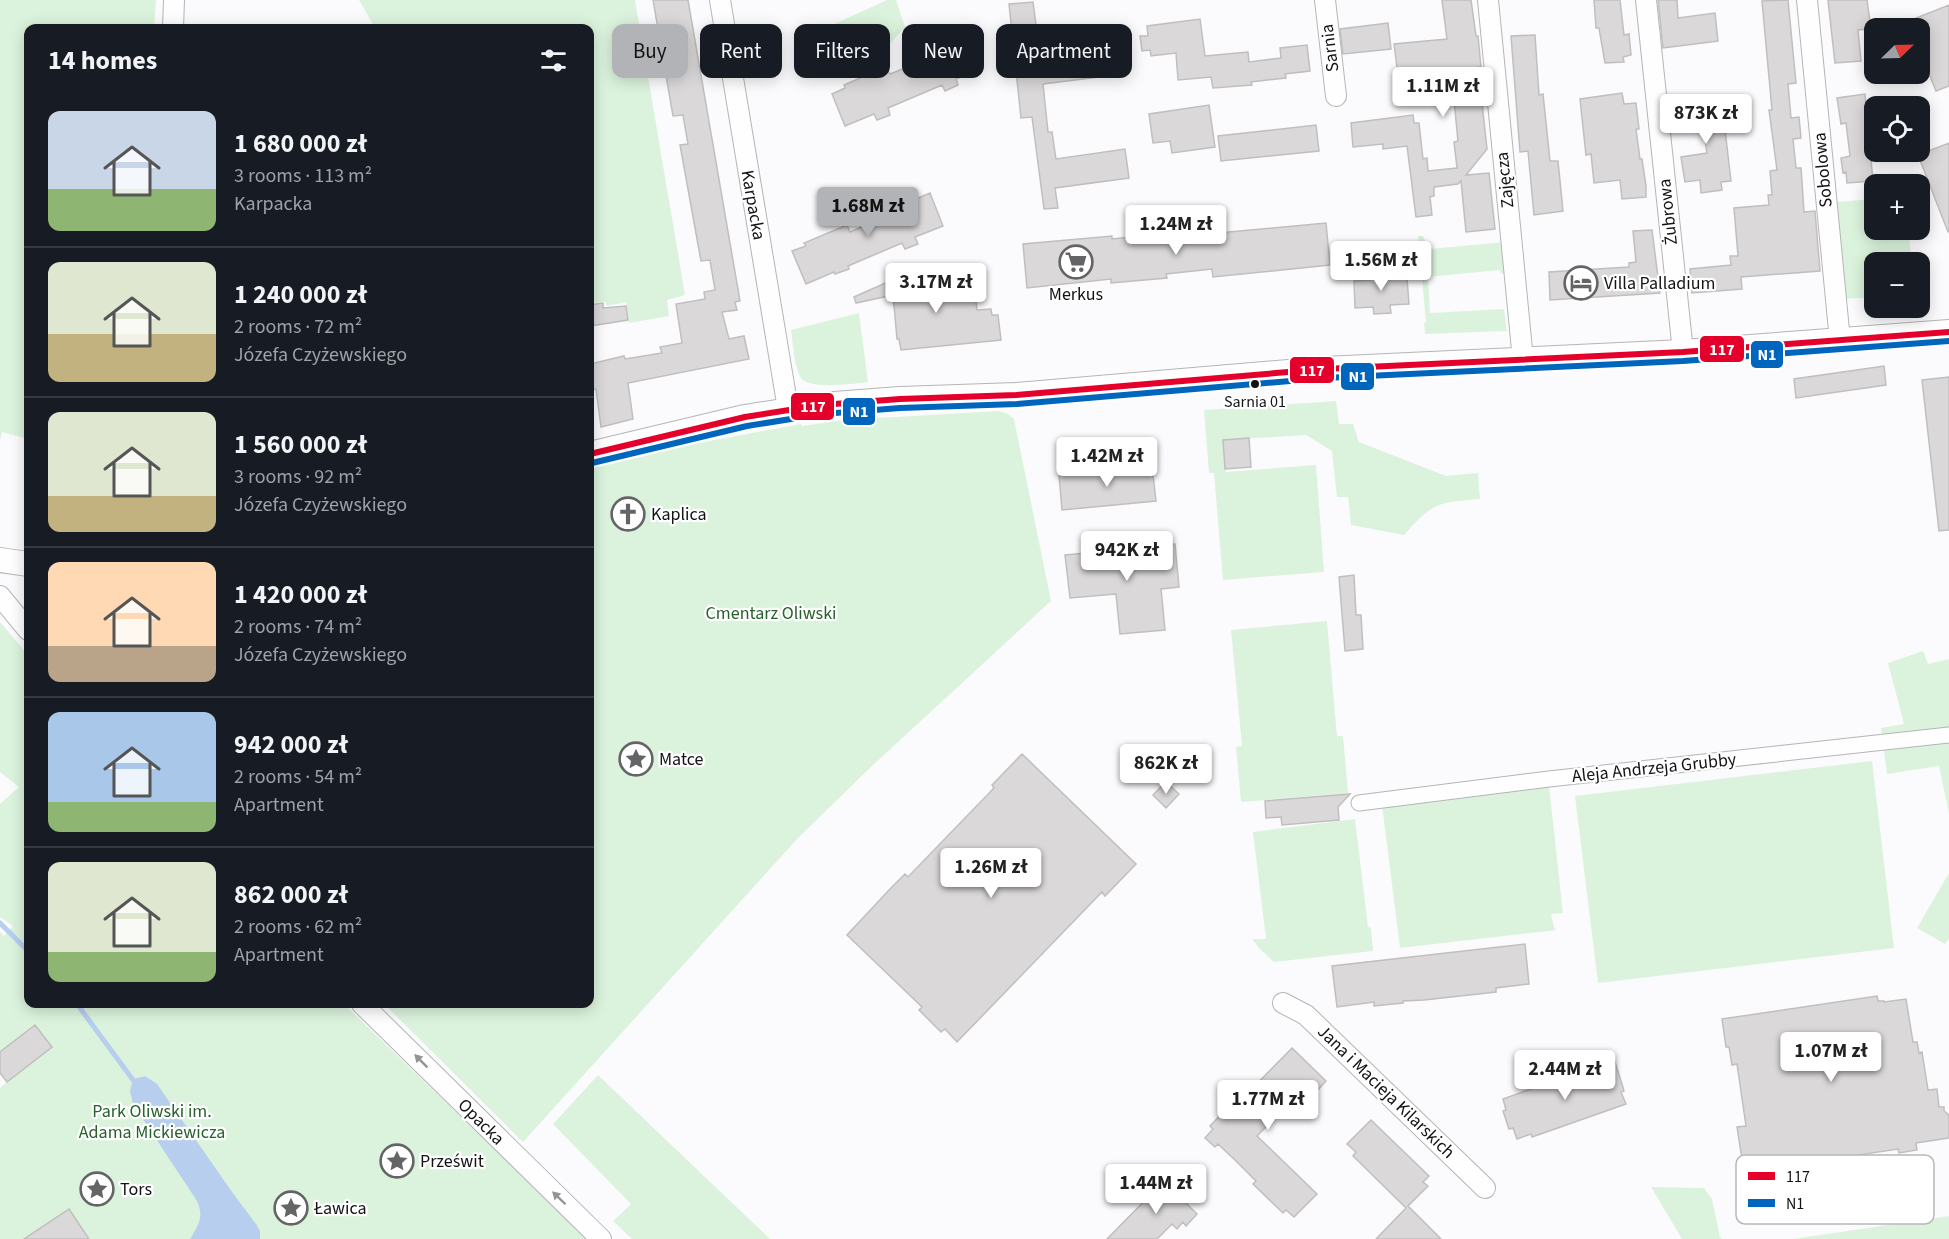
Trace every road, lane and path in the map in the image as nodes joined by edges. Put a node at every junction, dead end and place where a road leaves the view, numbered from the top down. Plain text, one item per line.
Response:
1 (174, 0) edge
2 (720, 0) edge
3 (1324, 0) edge
4 (1488, 0) edge
5 (1646, 0) edge
6 (1807, 0) edge
7 (173, 24) edge
8 (1336, 96) dead end
9 (1949, 332) edge
10 (1840, 341) junction
11 (1683, 352) junction
12 (1522, 360) junction
13 (788, 410) junction
14 (594, 453) edge
15 (0, 560) edge
16 (24, 563) edge
17 (0, 596) edge
18 (24, 625) edge
19 (1949, 735) edge
20 (1359, 803) dead end
21 (1283, 1003) dead end
22 (366, 1008) edge
23 (1485, 1188) dead end
24 (602, 1239) edge

1 - 7 street
2 - 13 street, Karpacka
3 - 8 street, Sarnia
4 - 12 street, Zajęcza
5 - 11 street, Żubrowa
6 - 10 street, Sobolowa
9 - 10 street
10 - 11 street
11 - 12 street
12 - 13 street
13 - 14 street
15 - 16 street
17 - 18 street
19 - 20 street, Aleja Andrzeja Grubby
21 - 23 street, Jana i Macieja Kilarskich
24 -> 22 street, Opacka

